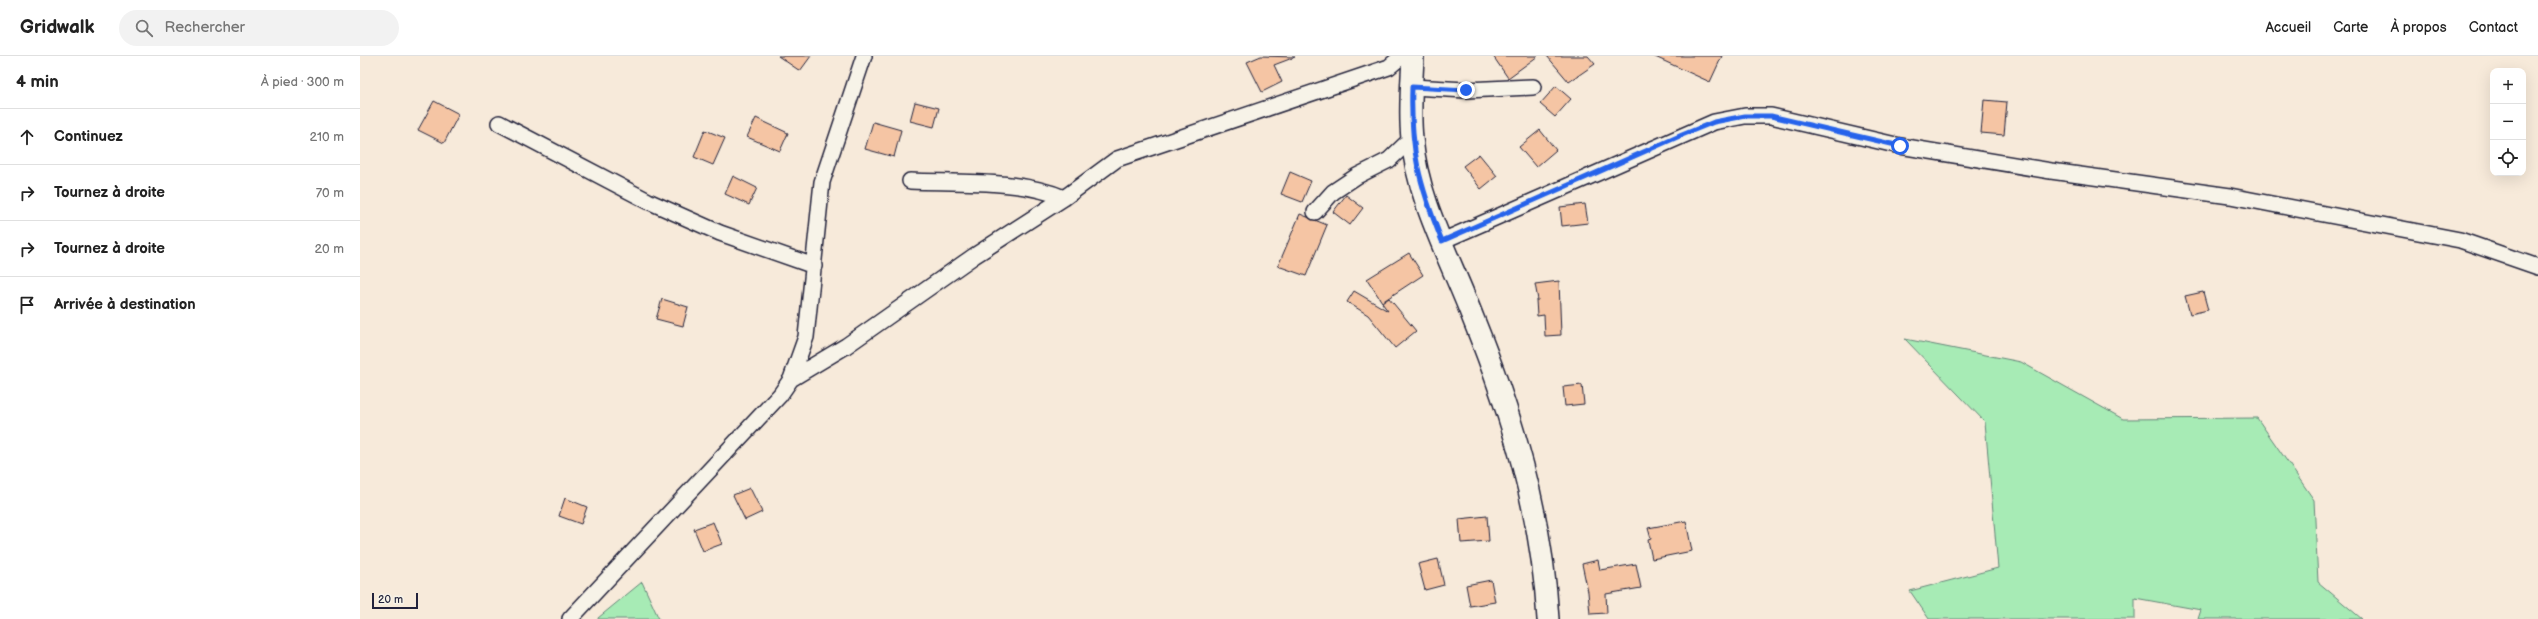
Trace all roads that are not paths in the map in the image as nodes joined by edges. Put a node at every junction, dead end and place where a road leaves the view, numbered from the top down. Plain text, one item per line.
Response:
1 (864, 56) edge
2 (1402, 56) edge
3 (1412, 56) edge
4 (1412, 87) junction
5 (1533, 87) dead end
6 (499, 123) dead end
7 (1412, 138) junction
8 (910, 181) dead end
9 (1064, 198) junction
10 (1315, 212) dead end
11 (1442, 241) junction
12 (814, 266) junction
13 (2538, 266) edge
14 (791, 379) junction
15 (570, 619) edge
16 (1548, 619) edge

1 - 12 street
2 - 9 street
3 - 4 street
4 - 5 street
4 - 7 street
6 - 12 street
7 - 10 street
7 - 11 street
8 - 9 street
9 - 14 street
11 - 13 street
11 - 16 street
12 - 14 street
14 - 15 street

